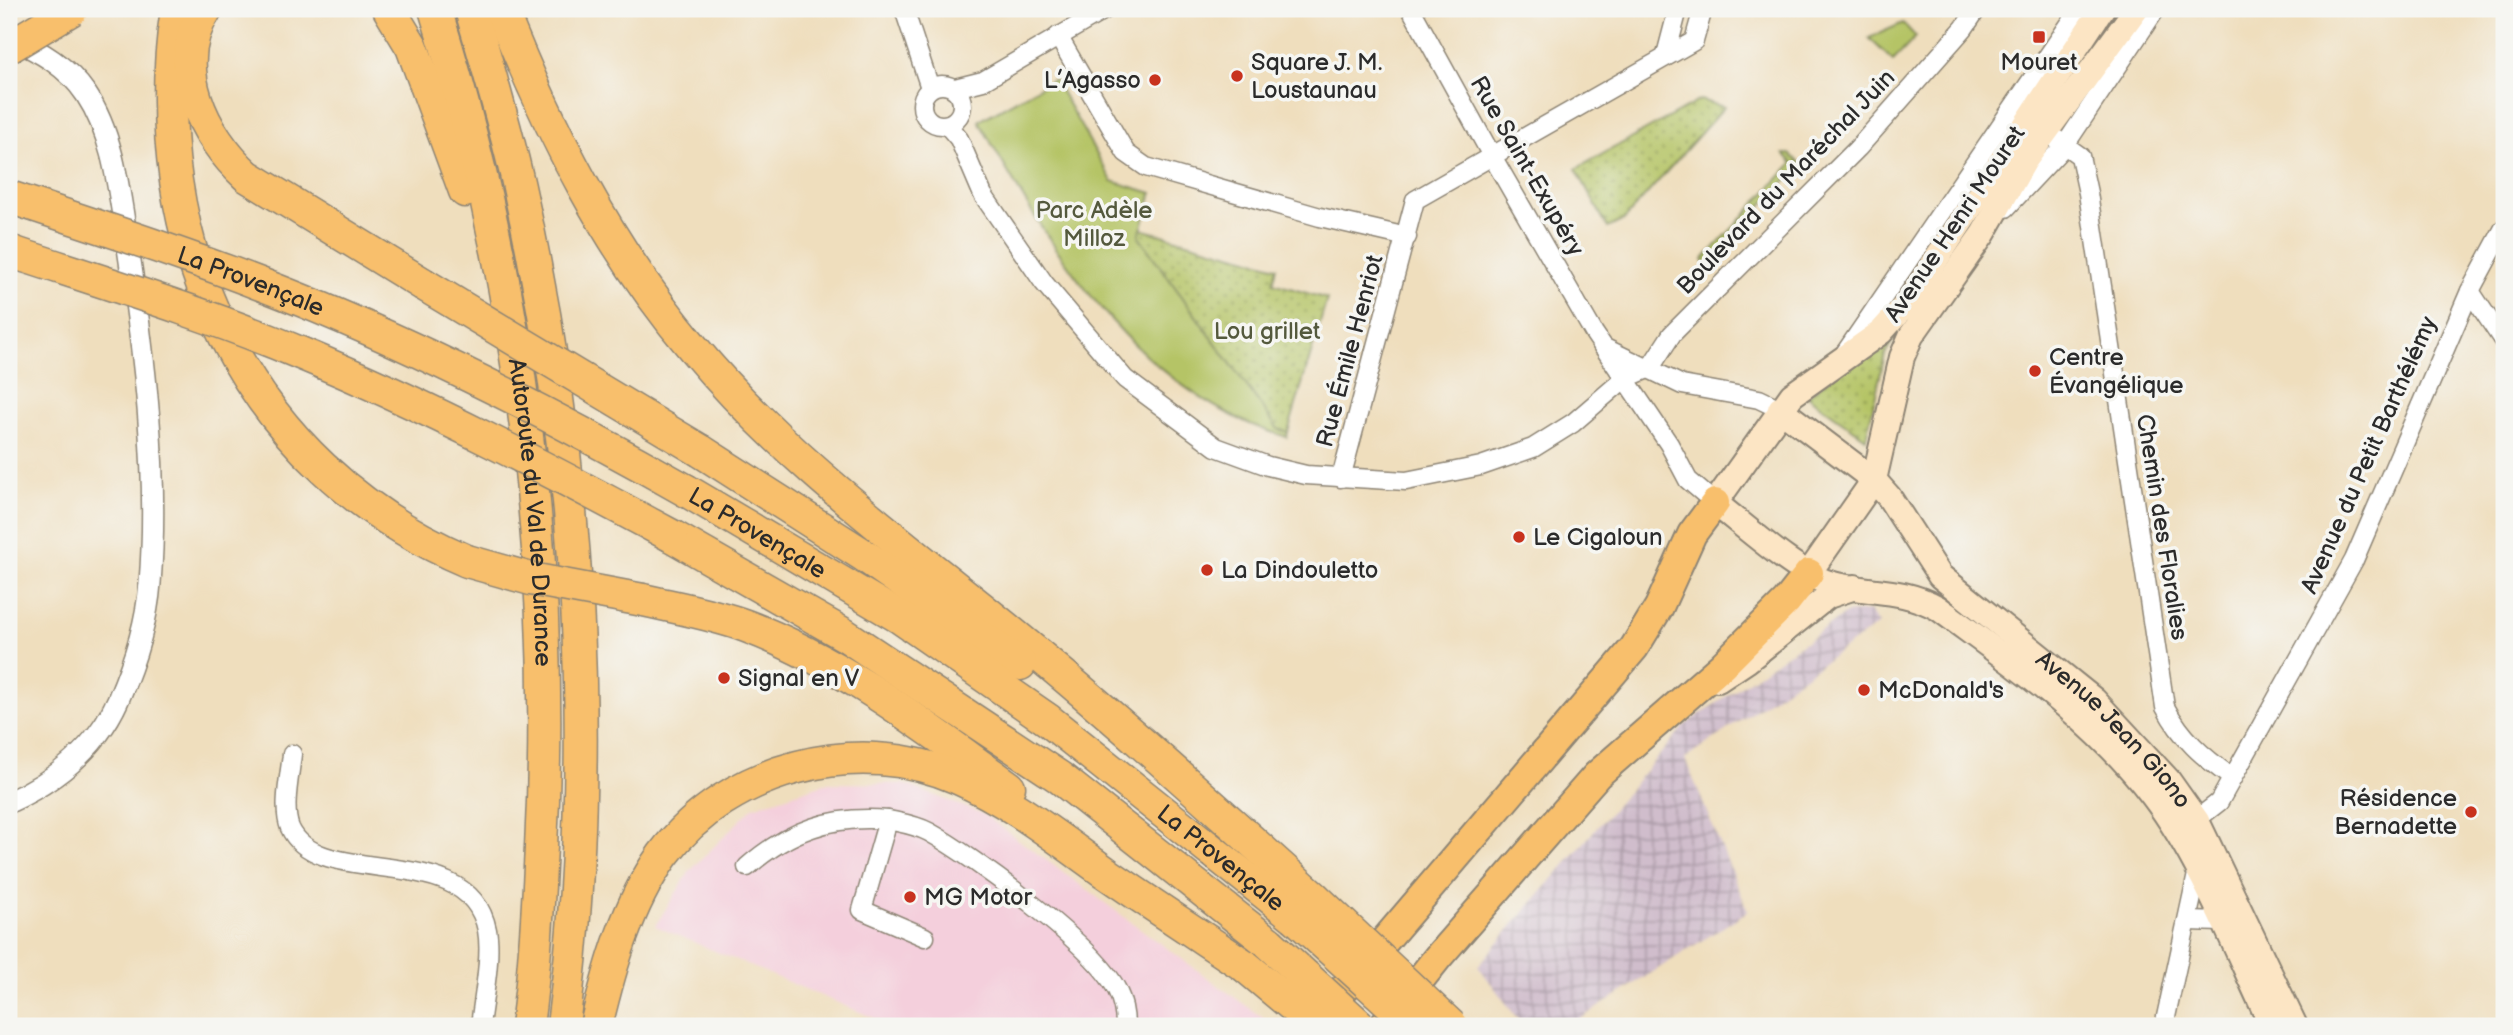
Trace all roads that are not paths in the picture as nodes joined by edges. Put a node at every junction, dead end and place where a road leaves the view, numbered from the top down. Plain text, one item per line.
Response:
1 (72, 9) edge
2 (177, 9) edge
3 (206, 9) edge
4 (389, 9) edge
5 (435, 9) edge
6 (471, 9) edge
7 (501, 9) edge
8 (904, 9) edge
9 (1106, 9) edge
10 (1411, 9) edge
11 (1678, 9) edge
12 (1703, 9) edge
13 (1977, 9) edge
14 (2080, 9) edge
15 (2102, 9) edge
16 (2136, 9) edge
17 (2156, 9) edge
18 (1058, 36) junction
19 (9, 37) edge
20 (9, 47) edge
21 (1666, 55) junction
22 (983, 81) junction
23 (930, 88) junction
24 (955, 88) junction
25 (956, 116) junction
26 (2046, 131) junction
27 (1492, 156) junction
28 (9, 197) edge
29 (2504, 228) edge
30 (1407, 237) junction
31 (9, 251) edge
32 (2470, 291) junction
33 (2504, 342) edge
34 (1603, 347) junction
35 (1843, 356) junction
36 (1650, 368) junction
37 (1623, 379) junction
38 (1780, 409) junction
39 (1341, 478) junction
40 (1874, 480) junction
41 (1715, 503) junction
42 (1809, 573) junction
43 (1855, 587) junction
44 (1684, 698) junction
45 (545, 716) junction
46 (292, 754) dead end
47 (2231, 777) junction
48 (9, 802) edge
49 (888, 820) junction
50 (2193, 828) junction
51 (747, 867) dead end
52 (2198, 872) junction
53 (1304, 907) junction
54 (2188, 920) junction
55 (2222, 922) junction
56 (925, 937) dead end
57 (1245, 966) junction
58 (480, 1026) edge
59 (527, 1026) edge
60 (563, 1026) edge
61 (596, 1026) edge
62 (1125, 1026) edge
63 (1311, 1026) edge
64 (1317, 1026) edge
65 (1360, 1026) edge
66 (1383, 1026) edge
67 (1415, 1026) edge
68 (1451, 1026) edge
69 (2164, 1026) edge
70 (2273, 1026) edge
71 (2295, 1026) edge

1 - 20 highway, bridge
2 - 57 highway, bridge
3 - 53 highway, bridge
4 - 45 highway
5 - 45 highway, Autoroute du Val de Durance
6 - 60 highway, Autoroute du Val de Durance
7 - 53 highway
8 - 23 street
9 - 18 street
10 - 27 street, Rue Saint-Exupéry
11 - 21 street
12 - 21 street, Rue Émile Henriot
13 - 36 street, Boulevard du Maréchal Juin
14 - 35 street
15 - 26 main road, Avenue Henri Mouret
16 - 26 main road, Avenue Henri Mouret
17 - 26 street, Avenue Henri Mouret
18 - 22 street
18 - 30 street
19 - 48 street
21 - 27 street, Rue Émile Henriot
22 - 24 street
22 - 25 street
23 - 24 street
23 - 25 street
24 - 25 street
25 - 39 street
26 - 35 main road, Avenue Henri Mouret
26 - 40 main road, Avenue Henri Mouret
26 - 47 street, Chemin des Floralies
27 - 30 street, Rue Émile Henriot
27 - 34 street, Rue Saint-Exupéry
28 - 53 highway, La Provençale, bridge
29 - 32 street, Avenue du Petit Barthélémy
30 - 39 street, Rue Émile Henriot
31 - 65 highway, La Provençale, bridge
32 - 33 street
32 - 47 street, Avenue du Petit Barthélémy
34 - 36 street
34 - 37 street, Rue Saint-Exupéry
35 - 38 main road, Avenue Henri Mouret
36 - 37 street
36 - 38 street
37 - 39 street
37 - 41 street, Rue Saint-Exupéry
38 - 40 main road, Avenue Jean Giono
38 - 41 main road, Avenue Henri Mouret
40 - 42 main road
40 - 50 main road, Avenue Jean Giono
41 - 42 main road, Avenue Jean Giono
41 - 63 highway
42 - 43 main road, Avenue Jean Giono
42 - 44 highway
43 - 44 main road
43 - 50 main road, Avenue Jean Giono
44 - 66 highway
45 - 59 highway, Autoroute du Val de Durance
46 - 58 street
47 - 50 street, Avenue du Petit Barthélémy
49 - 51 street
49 - 56 street
49 - 62 street
50 - 52 main road, Avenue Jean Giono
50 - 71 main road, Avenue Jean Giono
52 - 54 street
52 - 55 main road, Avenue Jean Giono
53 - 67 highway, La Provençale, bridge
53 - 68 highway, bridge
54 - 55 street
54 - 69 street
55 - 70 main road, Avenue Jean Giono
57 - 61 highway
57 - 64 highway, bridge

